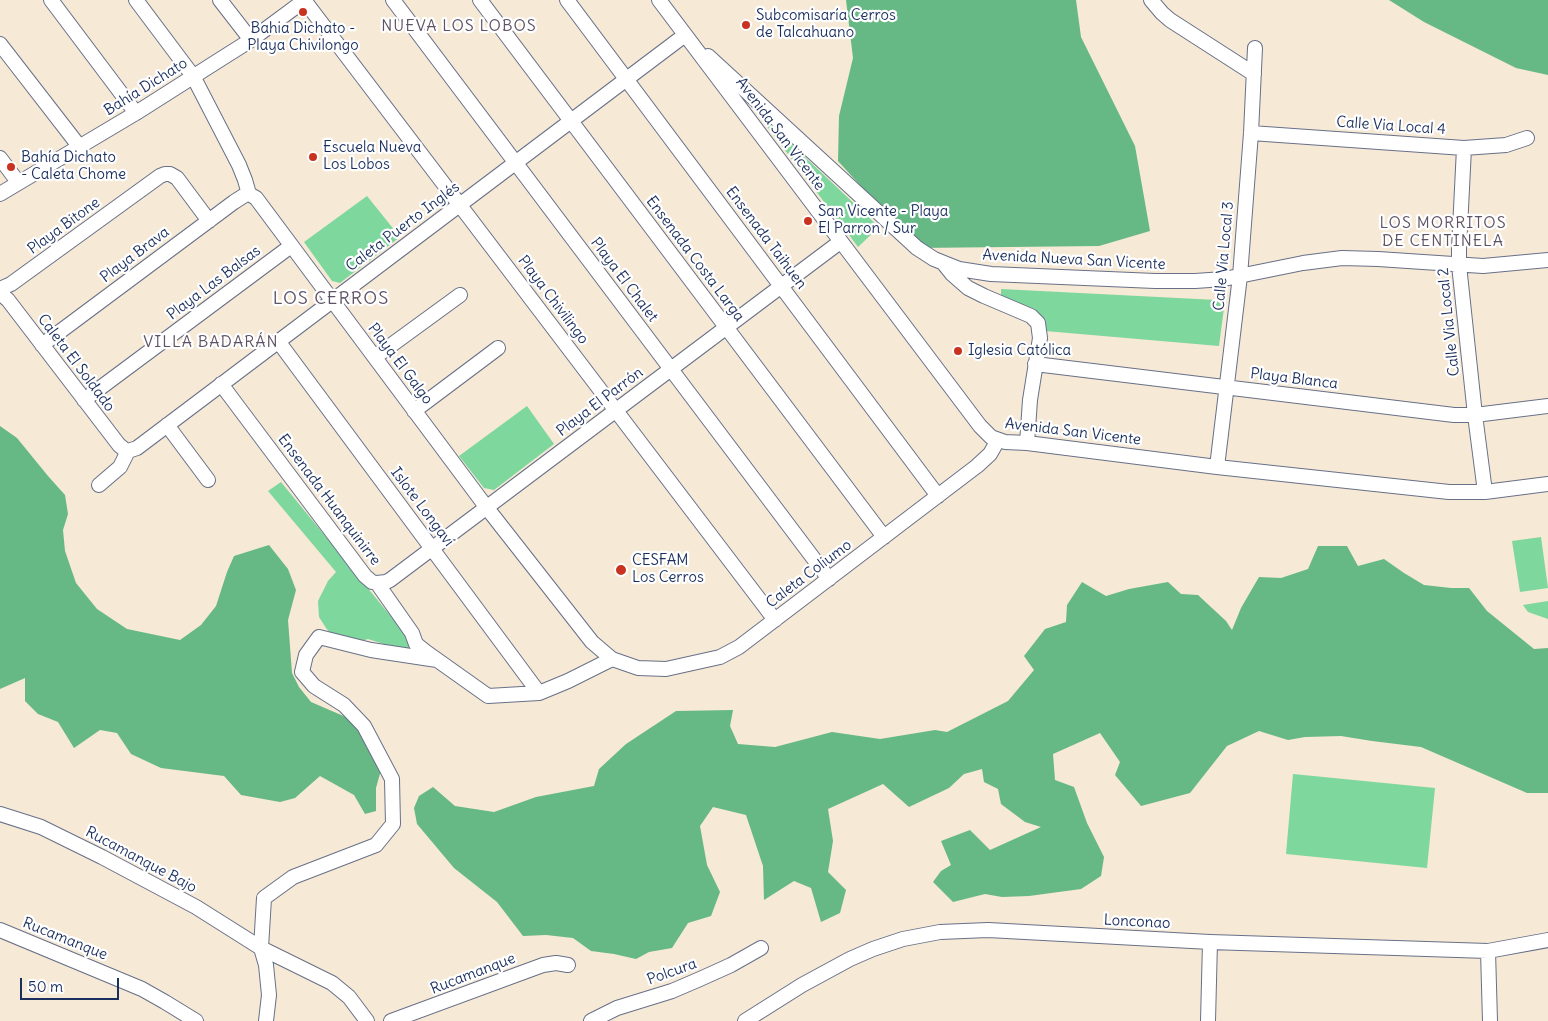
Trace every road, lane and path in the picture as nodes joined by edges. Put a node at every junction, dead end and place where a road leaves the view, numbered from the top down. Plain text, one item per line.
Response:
1 (51, 0) edge
2 (136, 0) edge
3 (220, 0) edge
4 (304, 0) edge
5 (394, 0) edge
6 (480, 0) edge
7 (567, 0) edge
8 (659, 0) edge
9 (1150, 0) edge
10 (685, 36) junction
11 (251, 40) junction
12 (0, 44) edge
13 (1256, 48) dead end
14 (1254, 74) junction
15 (193, 76) junction
16 (626, 80) junction
17 (136, 113) junction
18 (571, 121) junction
19 (1251, 133) junction
20 (1527, 138) dead end
21 (80, 146) junction
22 (1464, 148) junction
23 (0, 158) edge
24 (516, 162) junction
25 (18, 182) junction
26 (0, 194) edge
27 (249, 194) junction
28 (460, 204) junction
29 (209, 221) junction
30 (840, 242) junction
31 (291, 246) junction
32 (1548, 260) edge
33 (944, 264) junction
34 (1459, 265) junction
35 (1240, 276) junction
36 (781, 286) junction
37 (0, 291) edge
38 (460, 295) dead end
39 (332, 300) junction
40 (726, 328) junction
41 (278, 341) junction
42 (42, 345) junction
43 (498, 348) dead end
44 (375, 357) junction
45 (1035, 364) junction
46 (671, 369) junction
47 (221, 384) junction
48 (1227, 387) junction
49 (84, 400) junction
50 (1548, 406) edge
51 (616, 410) junction
52 (414, 411) junction
53 (1475, 415) junction
54 (167, 425) junction
55 (998, 440) junction
56 (1027, 443) junction
57 (128, 451) junction
58 (1217, 467) junction
59 (208, 480) dead end
60 (1548, 484) edge
61 (99, 486) dead end
62 (1485, 492) junction
63 (938, 496) junction
64 (487, 508) junction
65 (884, 537) junction
66 (432, 548) junction
67 (829, 579) junction
68 (377, 583) junction
69 (775, 620) junction
70 (612, 659) junction
71 (437, 660) junction
72 (540, 693) junction
73 (0, 814) edge
74 (0, 930) edge
75 (1548, 940) edge
76 (1210, 942) junction
77 (262, 948) junction
78 (761, 948) dead end
79 (1488, 951) junction
80 (568, 965) dead end
81 (196, 1021) edge
82 (266, 1021) edge
83 (367, 1021) edge
84 (391, 1021) edge
85 (591, 1021) edge
86 (746, 1021) edge
87 (1208, 1021) edge
88 (1490, 1021) edge

1 - 17 street
2 - 15 street, Playa El Galgo
3 - 11 street
4 - 11 street, Bahía Dichato
4 - 28 street, Playa Chivilingo
5 - 24 street, Playa El Chalet
6 - 18 street, Ensenada Costa Larga
7 - 16 street, Ensenada Taihuen
8 - 10 street, Avenida San Vicente
9 - 14 street
10 - 16 street, Caleta Puerto Inglés
10 - 30 street, Avenida San Vicente
10 - 33 street, Avenida Nueva San Vicente
11 - 15 street, Bahía Dichato
12 - 21 street
13 - 14 street, Calle Via Local 3
14 - 19 street, Calle Via Local 3
15 - 17 street, Bahía Dichato
15 - 27 street, Playa El Galgo
16 - 18 street, Caleta Puerto Inglés
16 - 36 street, Ensenada Taihuen
17 - 21 street, Bahía Dichato
18 - 24 street, Caleta Puerto Inglés
18 - 40 street, Ensenada Costa Larga
19 - 22 street, Calle Via Local 4
19 - 35 street, Calle Via Local 3
20 - 22 street, Calle Via Local 4
21 - 25 street, Bahía Dichato
22 - 34 street, Calle Via Local 2
23 - 25 street
24 - 28 street, Caleta Puerto Inglés
24 - 46 street, Playa El Chalet
25 - 26 street, Bahía Dichato
27 - 29 street, Playa Brava
27 - 31 street, Playa El Galgo
28 - 39 street, Caleta Puerto Inglés
28 - 51 street, Playa Chivilingo
29 - 37 street, Playa Bitone
29 - 42 street, Playa Brava
30 - 36 street, Playa El Parrón
30 - 55 street, Avenida San Vicente
31 - 39 street, Playa El Galgo
31 - 49 street, Playa Las Balsas
32 - 34 street, Avenida Nueva San Vicente
33 - 35 street, Avenida Nueva San Vicente
33 - 45 street
34 - 35 street, Avenida Nueva San Vicente
34 - 53 street, Calle Via Local 2
35 - 48 street, Calle Via Local 3
36 - 40 street, Playa El Parrón
36 - 63 street, Ensenada Taihuen
37 - 42 street, Caleta El Soldado
38 - 44 street
39 - 41 street, Caleta Puerto Inglés
39 - 44 street, Playa El Galgo
40 - 46 street, Playa El Parrón
40 - 65 street, Ensenada Costa Larga
41 - 47 street, Caleta Puerto Inglés
41 - 66 street, Islote Longaví
42 - 49 street, Caleta El Soldado
43 - 52 street
44 - 52 street, Playa El Galgo
45 - 48 street, Playa Blanca
45 - 56 street
46 - 51 street, Playa El Parrón
46 - 67 street, Playa El Chalet
47 - 54 street, Caleta Puerto Inglés
47 - 68 street, Ensenada Huanquinirre
48 - 53 street, Playa Blanca
48 - 58 street, Calle Via Local 3
49 - 57 street, Caleta El Soldado
50 - 53 street, Playa Blanca
51 - 64 street, Playa El Parrón
51 - 69 street, Playa Chivilingo
52 - 64 street, Playa El Galgo
53 - 62 street, Calle Via Local 2
54 - 57 street, Caleta Puerto Inglés
54 - 59 street
55 - 56 street, Avenida San Vicente
55 - 63 street, Caleta Coliumo
56 - 58 street, Avenida San Vicente
57 - 61 street, Caleta Puerto Inglés
58 - 62 street, Avenida San Vicente
60 - 62 street, Avenida San Vicente
63 - 65 street, Caleta Coliumo
64 - 66 street, Playa El Parrón
64 - 70 street, Playa El Galgo
65 - 67 street, Caleta Coliumo
66 - 68 street, Playa El Parrón
66 - 72 street, Islote Longaví
67 - 69 street, Caleta Coliumo
68 - 71 street, Ensenada Huanquinirre
69 - 70 street, Caleta Coliumo
70 - 72 street
71 - 72 street, Ensenada Huanquinirre
71 - 77 street
73 - 77 street, Rucamanque Bajo
74 - 81 street, Rucamanque
75 - 79 street, Lonconao
76 - 79 street, Lonconao
76 - 86 street, Lonconao
76 - 87 street
77 - 82 street
77 - 83 street
78 - 85 street, Polcura
79 - 88 street
80 - 84 street, Rucamanque

